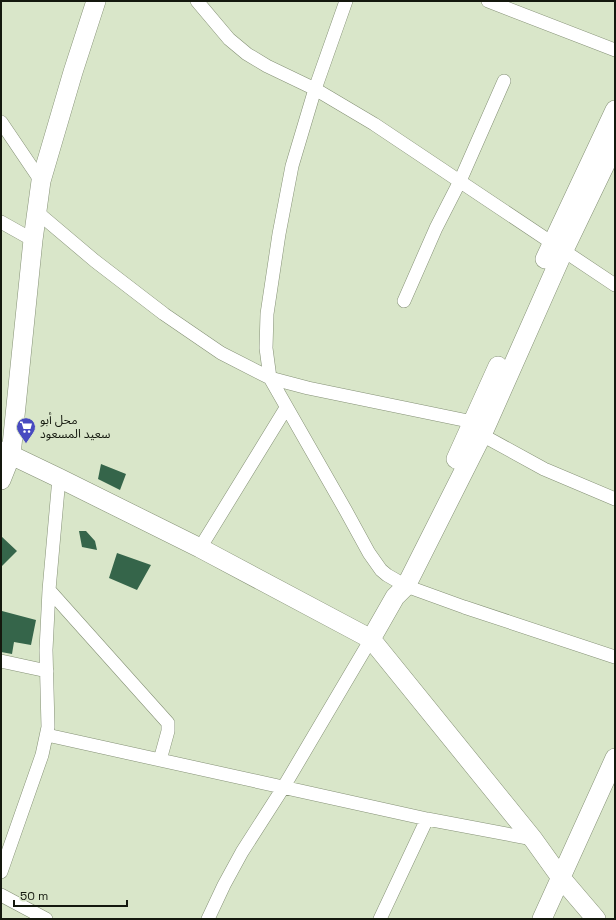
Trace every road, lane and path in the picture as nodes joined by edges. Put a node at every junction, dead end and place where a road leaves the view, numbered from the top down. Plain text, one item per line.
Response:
1 (96, 1) edge
2 (196, 1) edge
3 (488, 1) edge
4 (344, 2) edge
5 (615, 50) edge
6 (504, 81) dead end
7 (315, 89) junction
8 (615, 110) edge
9 (1, 122) edge
10 (615, 144) edge
11 (41, 181) junction
12 (460, 181) junction
13 (37, 212) junction
14 (1, 222) edge
15 (33, 240) junction
16 (558, 246) junction
17 (615, 285) edge
18 (404, 302) dead end
19 (270, 378) junction
20 (286, 408) junction
21 (478, 429) junction
22 (6, 453) edge
23 (59, 478) junction
24 (1, 480) edge
25 (615, 499) edge
26 (200, 548) junction
27 (400, 588) junction
28 (49, 590) junction
29 (371, 639) junction
30 (615, 657) edge
31 (1, 661) edge
32 (47, 671) junction
33 (47, 735) junction
34 (615, 758) edge
35 (160, 760) junction
36 (283, 788) junction
37 (427, 819) junction
38 (533, 839) junction
39 (1, 872) edge
40 (561, 878) junction
41 (1, 895) edge
42 (46, 919) edge
43 (208, 919) edge
44 (380, 919) edge
45 (542, 919) edge
46 (596, 919) edge

1 - 11 street
2 - 7 street
3 - 5 street
4 - 7 street
6 - 12 street
7 - 12 street
7 - 19 street
8 - 16 street
9 - 11 street
10 - 16 street
11 - 13 street
12 - 16 street
12 - 18 street
13 - 15 street
13 - 19 street
14 - 15 street
15 - 22 street
16 - 17 street
16 - 21 street
19 - 20 street
19 - 21 street
20 - 26 street
20 - 27 street
21 - 25 street
21 - 27 street
22 - 23 street
22 - 24 street
23 - 26 street
23 - 28 street
26 - 29 street
27 - 29 street
27 - 30 street
28 - 32 street
28 - 35 street
29 - 36 street
29 - 38 street
31 - 32 street
32 - 33 street
33 - 35 street
33 - 39 street
34 - 40 street
35 - 36 street
36 - 37 street
36 - 43 street
37 - 38 street
37 - 44 street
38 - 40 street
40 - 45 street
40 - 46 street
41 - 42 street

